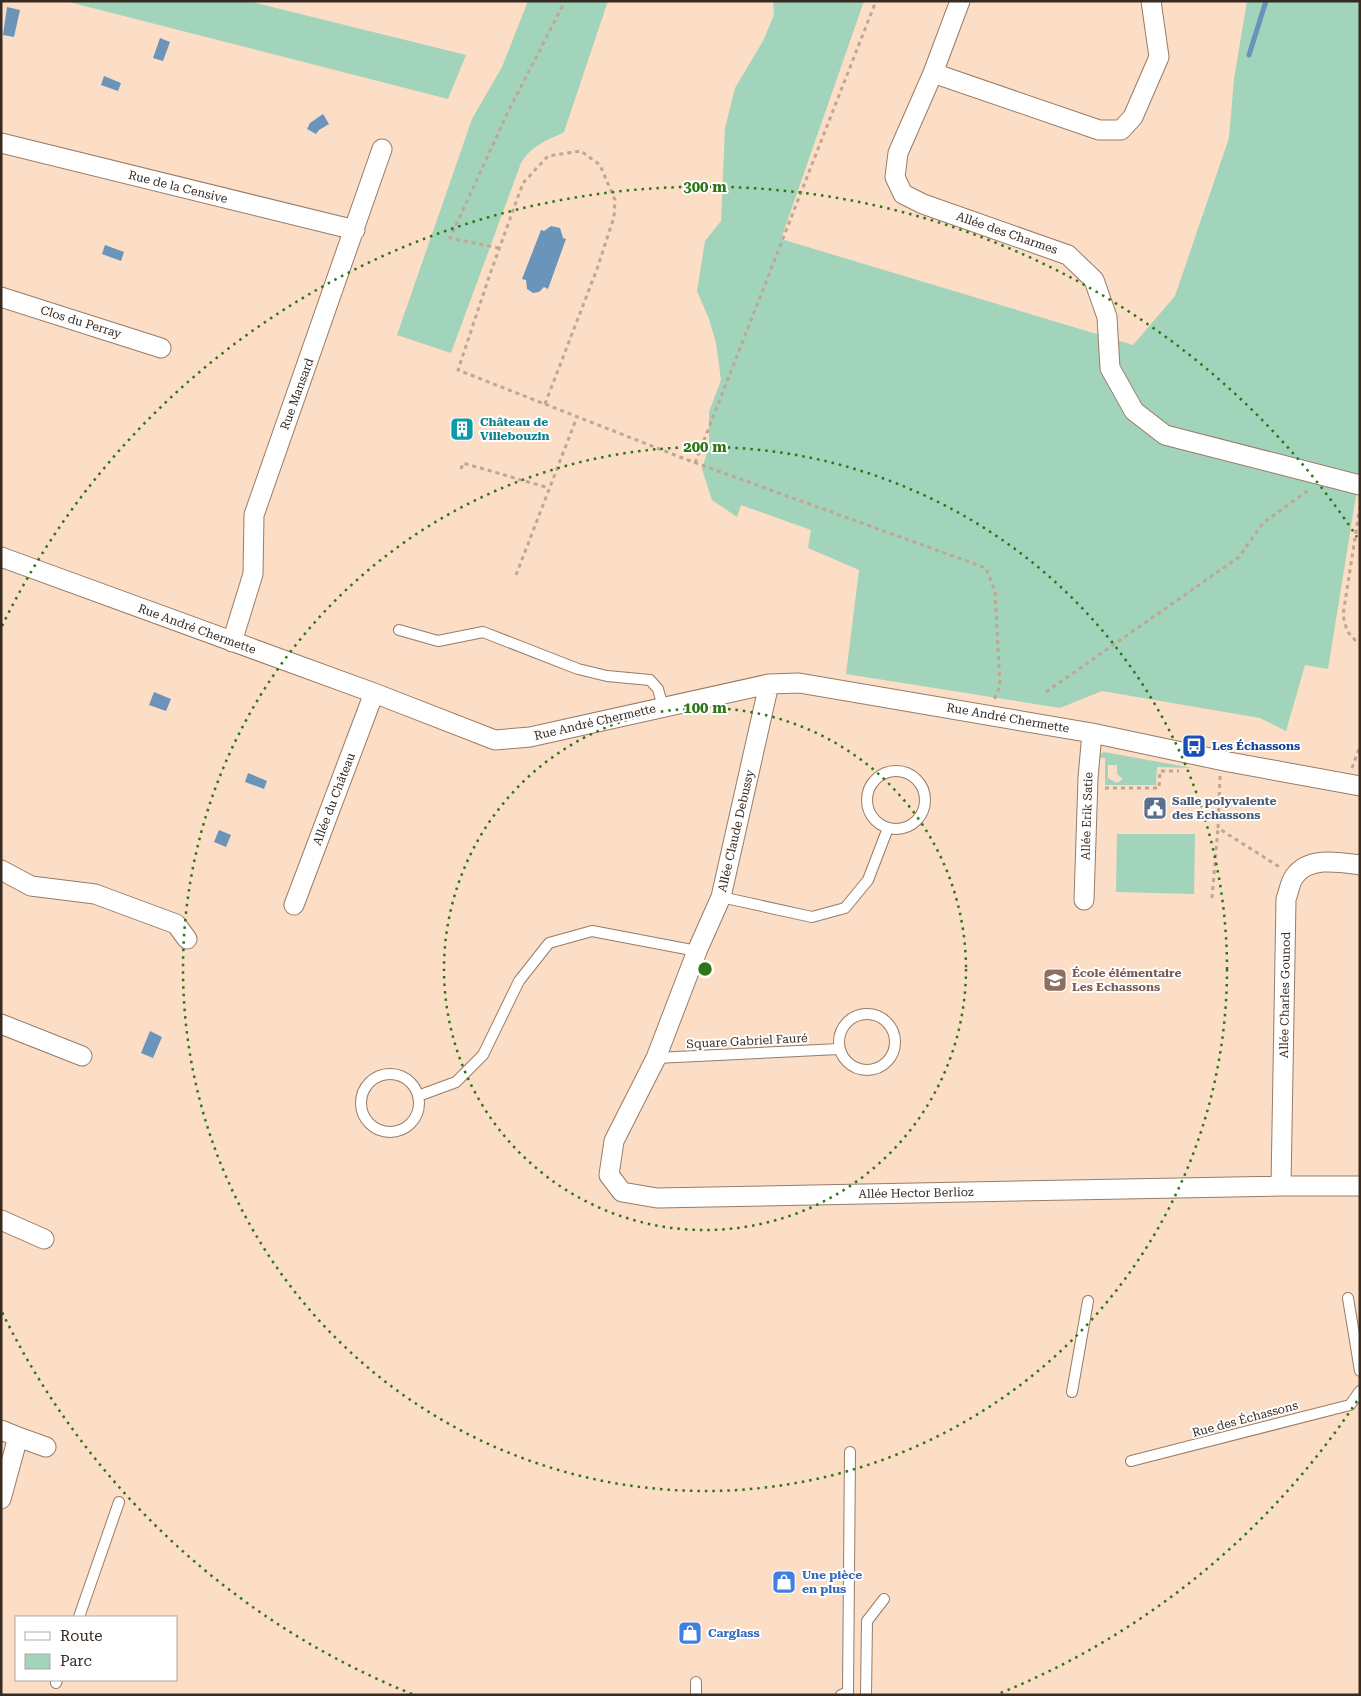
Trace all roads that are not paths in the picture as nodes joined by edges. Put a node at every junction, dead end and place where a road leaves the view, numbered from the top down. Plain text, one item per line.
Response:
1 (960, 1) edge
2 (1151, 1) edge
3 (933, 73) junction
4 (1, 143) edge
5 (382, 149) dead end
6 (355, 230) junction
7 (1, 297) edge
8 (161, 348) dead end
9 (1360, 484) edge
10 (1, 557) edge
11 (399, 630) dead end
12 (232, 642) junction
13 (770, 684) junction
14 (374, 694) junction
15 (663, 707) junction
16 (1092, 733) junction
17 (1353, 785) edge
18 (888, 828) junction
19 (1360, 865) edge
20 (1, 870) edge
21 (721, 897) junction
22 (1084, 900) dead end
23 (294, 906) dead end
24 (186, 939) dead end
25 (697, 951) junction
26 (1, 1024) edge
27 (839, 1048) junction
28 (82, 1056) dead end
29 (656, 1058) junction
30 (418, 1096) junction
31 (1281, 1186) junction
32 (1360, 1186) edge
33 (1, 1220) edge
34 (44, 1239) dead end
35 (1348, 1298) dead end
36 (1088, 1301) dead end
37 (1360, 1370) edge
38 (1360, 1391) edge
39 (1072, 1392) dead end
40 (10, 1433) edge
41 (46, 1447) dead end
42 (850, 1452) dead end
43 (1131, 1462) dead end
44 (1, 1499) edge
45 (119, 1502) dead end
46 (884, 1599) dead end
47 (79, 1616) edge
48 (696, 1682) dead end
49 (696, 1695) edge
50 (841, 1695) edge
51 (866, 1695) edge

1 - 3 street, Allée des Charmes
2 - 3 street
3 - 9 street, Allée des Charmes
4 - 6 street, Rue de la Censive
5 - 6 street, Rue Mansard
6 - 12 street, Rue Mansard
7 - 8 street, Clos du Perray
10 - 12 street, Rue André Chermette
11 - 15 lane
12 - 14 street, Rue André Chermette
13 - 15 street, Rue André Chermette
13 - 16 street, Rue André Chermette
13 - 21 street, Allée Claude Debussy
14 - 15 street, Rue André Chermette
14 - 23 street, Allée du Château
16 - 17 street, Rue André Chermette
16 - 22 street, Allée Erik Satie
18 - 18 lane
18 - 21 lane
19 - 31 street, Allée Charles Gounod
20 - 24 street
21 - 25 street, Allée Claude Debussy
25 - 29 street, Allée Claude Debussy
25 - 30 lane
26 - 28 street
27 - 27 lane
27 - 29 lane, Square Gabriel Fauré
29 - 31 street, Allée Hector Berlioz
30 - 30 lane
31 - 32 street, Allée Hector Berlioz
33 - 34 street
35 - 37 lane
36 - 39 lane
38 - 43 lane, Rue des Échassons
40 - 41 street
40 - 44 street
42 - 50 lane
45 - 47 lane
46 - 51 lane
48 - 49 lane

